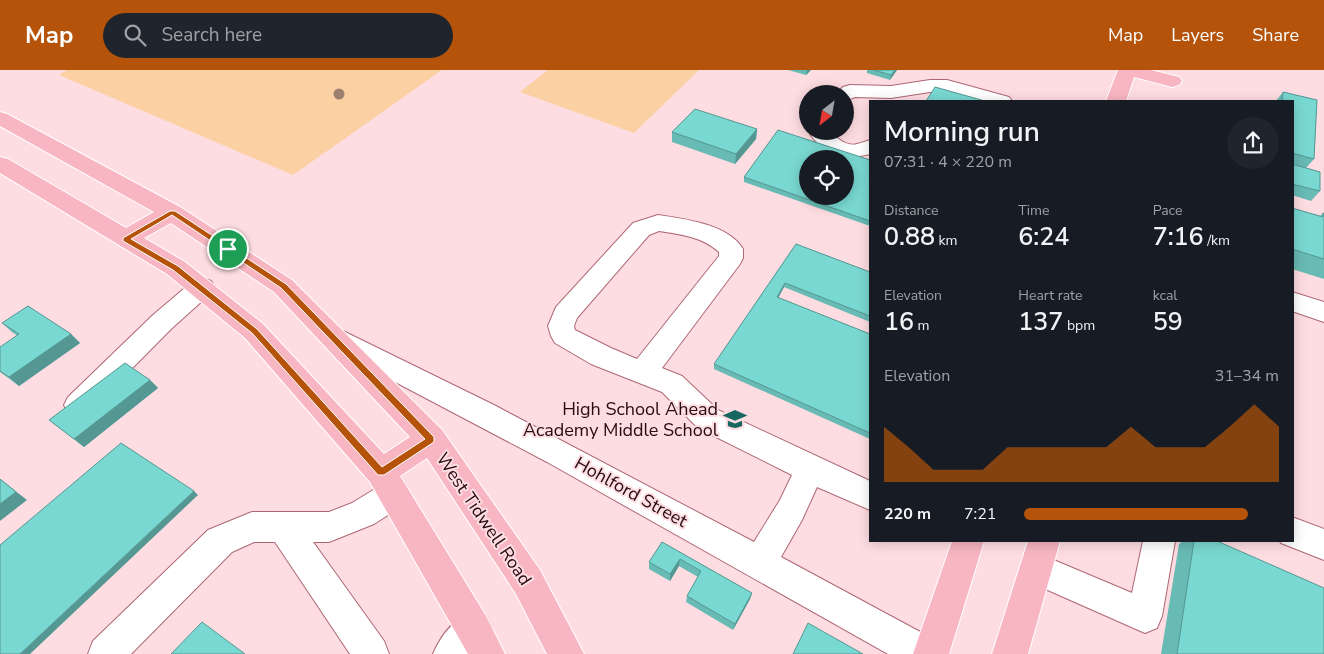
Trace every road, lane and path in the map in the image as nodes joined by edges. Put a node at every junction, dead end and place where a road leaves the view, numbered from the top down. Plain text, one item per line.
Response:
1 (1128, 70) edge
2 (1173, 76) edge
3 (854, 91) edge
4 (907, 95) edge
5 (998, 100) edge
6 (1116, 100) edge
7 (1166, 100) edge
8 (0, 118) edge
9 (827, 140) edge
10 (869, 147) edge
11 (0, 164) edge
12 (172, 212) junction
13 (125, 239) junction
14 (202, 288) junction
15 (1294, 302) edge
16 (1324, 312) edge
17 (334, 338) junction
18 (643, 372) junction
19 (76, 407) edge
20 (431, 439) junction
21 (810, 470) junction
22 (388, 483) junction
23 (869, 496) edge
24 (284, 528) junction
25 (1294, 533) edge
26 (968, 542) edge
27 (1158, 542) edge
28 (1324, 545) edge
29 (1041, 555) edge
30 (760, 563) junction
31 (481, 641) edge
32 (106, 654) edge
33 (371, 654) edge
34 (451, 654) edge
35 (566, 654) edge
36 (924, 654) edge
37 (931, 654) edge
38 (1010, 654) edge

1 - 2 main road
1 - 6 main road
2 - 7 main road
3 - 4 street
4 - 5 street
8 - 12 main road, West Tidwell Road
9 - 10 street
11 - 13 main road
12 - 13 main road
12 - 17 main road, West Tidwell Road
13 - 14 main road
14 - 19 street
14 - 22 main road
15 - 16 street
17 - 20 main road, West Tidwell Road
17 - 30 street, Hohlford Street
18 - 18 street
18 - 21 street
20 - 22 main road
20 - 35 main road, West Tidwell Road
21 - 23 street
21 - 30 street
22 - 24 street
22 - 31 main road
24 - 32 street
24 - 33 street
25 - 28 street
26 - 37 main road
27 - 29 street
29 - 38 main road
30 - 36 street, Hohlford Street
31 - 34 street

